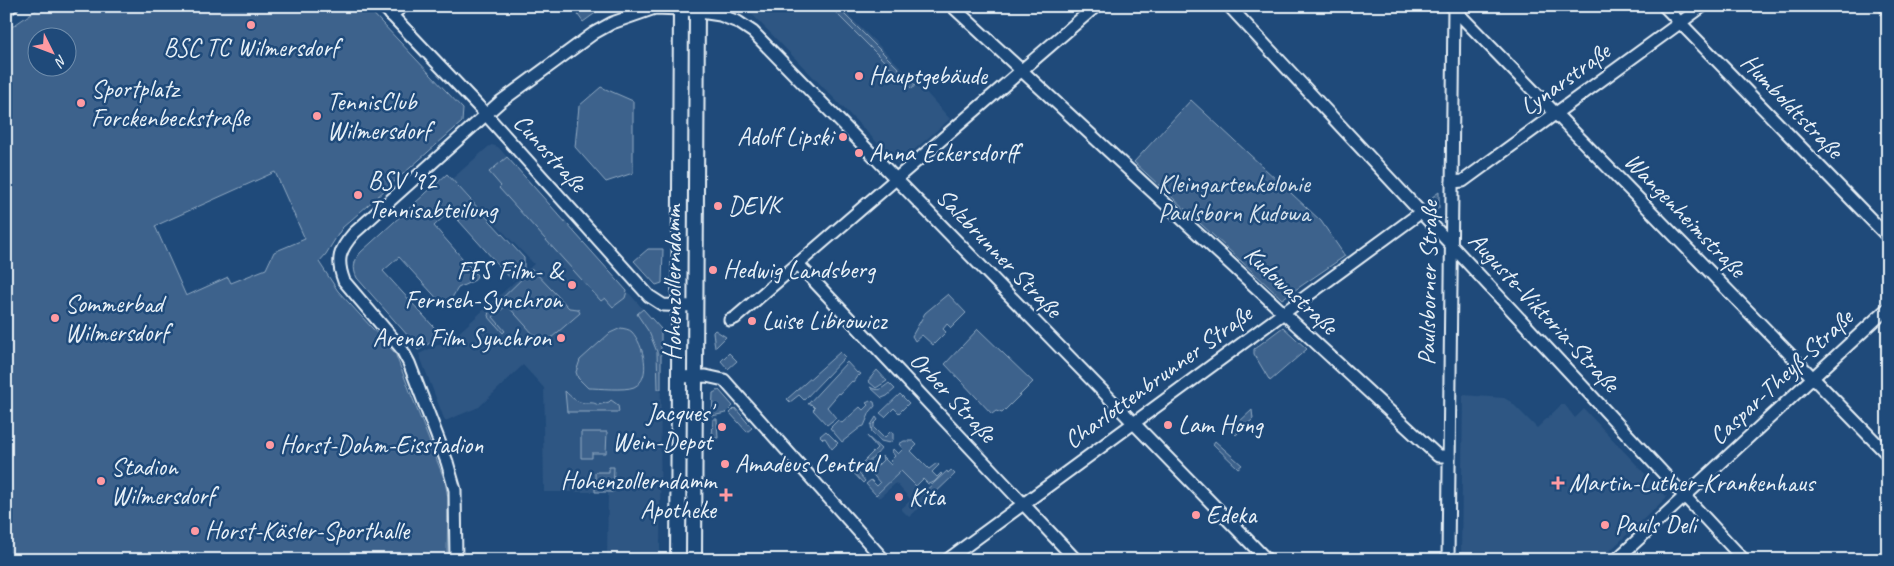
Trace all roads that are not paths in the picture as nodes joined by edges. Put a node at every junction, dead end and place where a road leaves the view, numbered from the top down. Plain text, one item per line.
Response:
1 (12, 6) edge
2 (402, 6) edge
3 (952, 6) edge
4 (1096, 6) edge
5 (1229, 6) edge
6 (1664, 6) edge
7 (1703, 6) edge
8 (1453, 7) edge
9 (681, 8) edge
10 (697, 8) edge
11 (6, 10) edge
12 (387, 10) edge
13 (1680, 23) junction
14 (1021, 70) junction
15 (1556, 114) junction
16 (486, 115) junction
17 (896, 179) junction
18 (1452, 182) junction
19 (1420, 213) junction
20 (1888, 237) edge
21 (1451, 246) junction
22 (798, 264) junction
23 (680, 306) junction
24 (695, 306) junction
25 (1888, 308) edge
26 (1283, 314) junction
27 (730, 320) dead end
28 (696, 376) junction
29 (679, 377) junction
30 (1812, 378) junction
31 (1134, 422) junction
32 (1888, 455) edge
33 (1449, 456) junction
34 (1686, 496) junction
35 (1023, 504) junction
36 (456, 560) edge
37 (678, 560) edge
38 (694, 560) edge
39 (884, 560) edge
40 (947, 560) edge
41 (1076, 560) edge
42 (1267, 560) edge
43 (1448, 560) edge
44 (1616, 560) edge
45 (1744, 560) edge

1 - 11 street
2 - 12 street
3 - 14 street, Kudowastraße
4 - 14 street
5 - 19 street, Auguste-Viktoria-Straße
6 - 13 street, Humboldtstraße
7 - 13 street, Lynarstraße
8 - 15 street, Wangenheimstraße
8 - 18 street, Paulsborner Straße
9 - 10 street, Salzbrunner Straße
9 - 16 street, Salzbrunner Straße
9 - 23 main road, Hohenzollerndamm
10 - 17 street, Salzbrunner Straße
10 - 24 main road, Hohenzollerndamm
12 - 16 street, Cunostraße
13 - 15 street, Lynarstraße
13 - 20 street, Humboldtstraße
14 - 17 street
14 - 26 street, Kudowastraße
15 - 18 street, Lynarstraße
15 - 30 street, Wangenheimstraße
16 - 23 street, Cunostraße
16 - 36 street, Salzbrunner Straße
17 - 22 street
17 - 31 street, Salzbrunner Straße
18 - 21 street, Paulsborner Straße
19 - 21 street, Auguste-Viktoria-Straße
19 - 26 street, Charlottenbrunner Straße
21 - 33 street, Paulsborner Straße
21 - 34 street, Auguste-Viktoria-Straße
22 - 27 street
22 - 35 street, Orber Straße
23 - 24 street, Cunostraße
23 - 29 main road, Hohenzollerndamm
24 - 28 main road, Hohenzollerndamm
25 - 30 street, Caspar-Theyß-Straße
26 - 31 street, Charlottenbrunner Straße
26 - 33 street, Kudowastraße
28 - 29 street
28 - 38 main road, Hohenzollerndamm
28 - 39 street
29 - 37 main road, Hohenzollerndamm
30 - 32 street, Wangenheimstraße
30 - 34 street, Caspar-Theyß-Straße
31 - 35 street, Charlottenbrunner Straße
31 - 42 street, Salzbrunner Straße
33 - 43 street, Paulsborner Straße
34 - 44 street, Caspar-Theyß-Straße
34 - 45 street, Auguste-Viktoria-Straße
35 - 40 street, Charlottenbrunner Straße
35 - 41 street, Orber Straße

